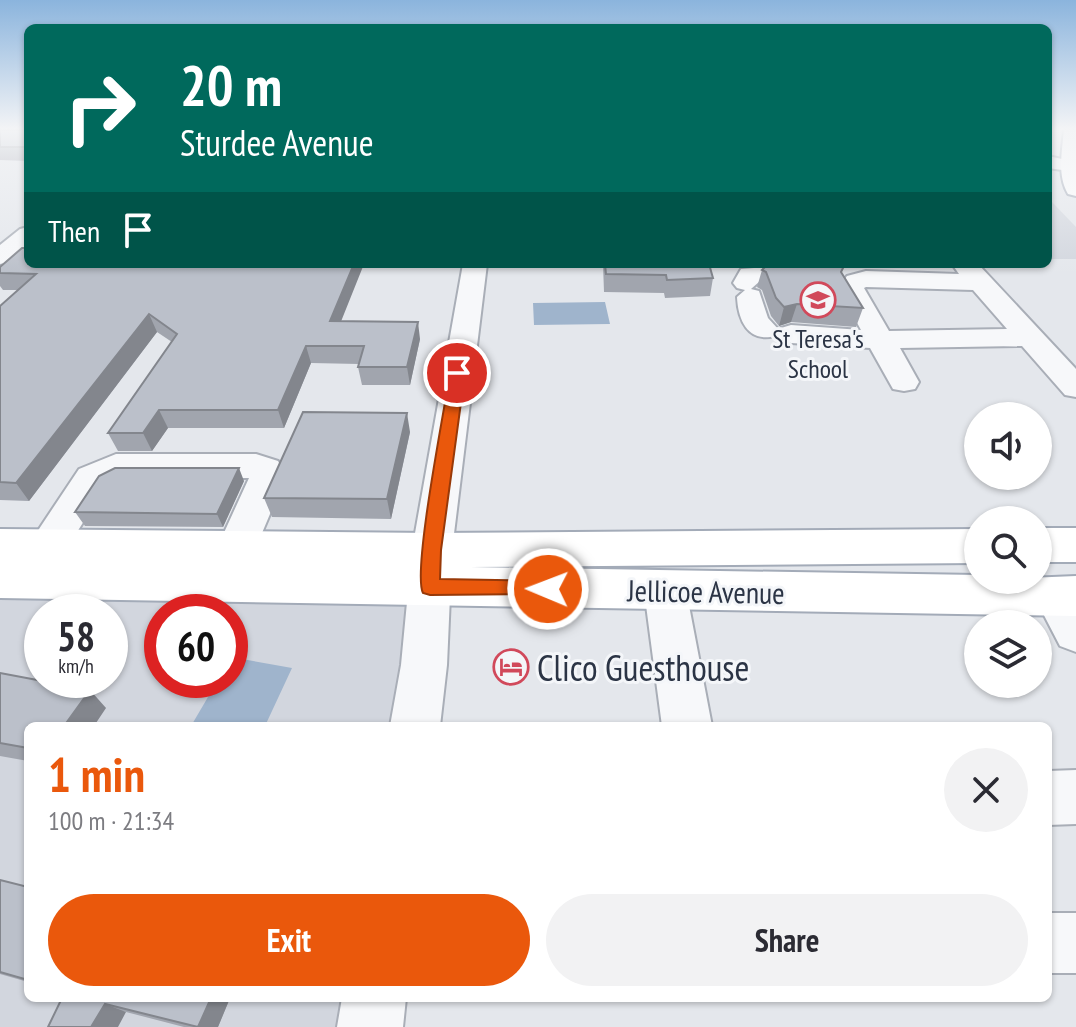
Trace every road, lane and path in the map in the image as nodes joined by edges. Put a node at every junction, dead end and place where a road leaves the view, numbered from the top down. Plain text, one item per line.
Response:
1 (24, 237) edge
2 (0, 257) edge
3 (474, 268) edge
4 (803, 271) edge
5 (972, 273) edge
6 (1030, 337) junction
7 (879, 340) junction
8 (904, 382) dead end
9 (1076, 388) edge
10 (1052, 545) edge
11 (1076, 545) edge
12 (0, 546) edge
13 (47, 547) junction
14 (964, 547) edge
15 (237, 548) junction
16 (431, 568) junction
17 (0, 579) edge
18 (665, 590) junction
19 (1069, 608) edge
20 (415, 722) edge
21 (686, 722) edge
22 (1076, 797) edge
23 (1052, 798) edge
24 (1052, 943) edge
25 (1076, 943) edge
26 (373, 1002) edge
27 (370, 1027) edge

1 - 2 street
3 - 16 street
4 - 7 street
5 - 6 street
5 - 7 street
6 - 7 street
6 - 9 street
7 - 8 street
10 - 11 main road
12 - 13 main road, Jellicoe Avenue
13 - 15 main road, Jellicoe Avenue
13 - 15 street
14 - 16 main road, Jellicoe Avenue
15 - 16 main road, Jellicoe Avenue
16 - 17 main road, Jellicoe Avenue
16 - 18 main road, Jellicoe Avenue
16 - 20 street
18 - 19 main road, Jellicoe Avenue
18 - 21 street
22 - 23 street
24 - 25 street
26 - 27 street

